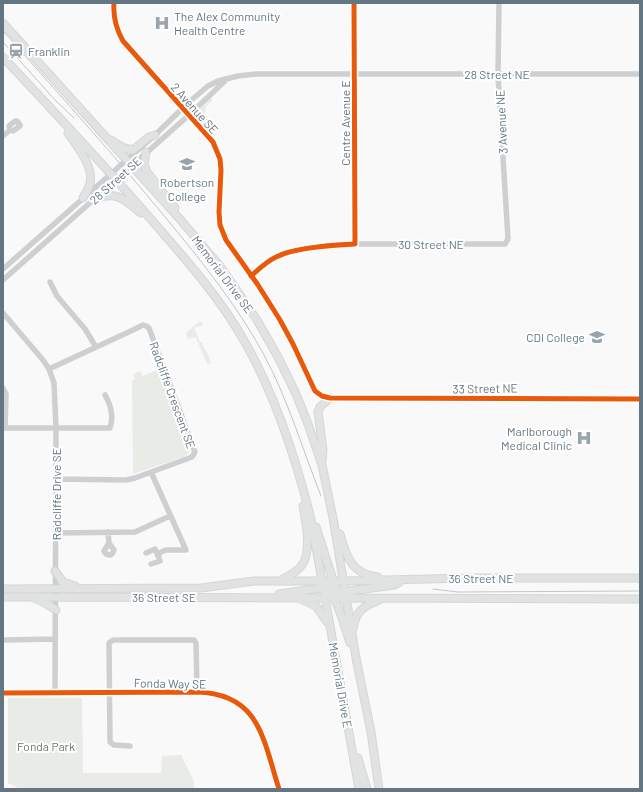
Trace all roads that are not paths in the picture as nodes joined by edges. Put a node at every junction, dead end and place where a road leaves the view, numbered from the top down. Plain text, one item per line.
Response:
1 (114, 3) edge
2 (354, 3) edge
3 (499, 3) edge
4 (3, 23) edge
5 (3, 56) edge
6 (355, 74) junction
7 (498, 74) junction
8 (640, 74) edge
9 (226, 79) junction
10 (183, 108) junction
11 (189, 115) junction
12 (60, 119) junction
13 (10, 130) dead end
14 (156, 135) junction
15 (3, 136) edge
16 (107, 138) junction
17 (146, 152) junction
18 (129, 163) junction
19 (113, 176) junction
20 (83, 198) junction
21 (93, 198) junction
22 (178, 217) junction
23 (156, 225) junction
24 (507, 241) joint
25 (355, 244) junction
26 (3, 269) edge
27 (251, 276) junction
28 (3, 280) edge
29 (50, 282) dead end
30 (3, 313) edge
31 (96, 348) junction
32 (49, 370) junction
33 (3, 388) edge
34 (105, 395) dead end
35 (330, 398) junction
36 (640, 399) edge
37 (4, 428) edge
38 (56, 428) junction
39 (322, 465) junction
40 (151, 472) junction
41 (56, 479) junction
42 (302, 486) junction
43 (170, 516) junction
44 (333, 518) junction
45 (310, 519) junction
46 (108, 532) junction
47 (56, 533) junction
48 (108, 543) dead end
49 (146, 553) dead end
50 (158, 555) junction
51 (151, 564) dead end
52 (56, 571) junction
53 (639, 578) edge
54 (394, 580) junction
55 (405, 580) junction
56 (280, 581) junction
57 (343, 581) junction
58 (328, 585) junction
59 (3, 589) edge
60 (56, 589) junction
61 (83, 589) junction
62 (339, 595) junction
63 (3, 597) edge
64 (30, 597) junction
65 (56, 597) junction
66 (269, 597) junction
67 (300, 598) junction
68 (324, 598) junction
69 (383, 599) junction
70 (640, 599) edge
71 (56, 610) junction
72 (330, 627) junction
73 (352, 634) junction
74 (54, 639) junction
75 (4, 640) dead end
76 (356, 658) junction
77 (55, 692) junction
78 (196, 692) junction
79 (3, 693) edge
80 (110, 693) junction
81 (349, 729) junction
82 (130, 746) dead end
83 (357, 777) junction
84 (380, 788) edge
85 (279, 789) edge
86 (355, 789) edge
87 (359, 789) edge
88 (367, 789) edge

1 - 10 street, 2 Avenue SE
2 - 6 street, Centre Avenue E
3 - 7 street, 3 Avenue NE
4 - 16 main road, Memorial Drive SE
5 - 12 main road, Memorial Drive SE
6 - 7 street, 28 Street NE
6 - 9 street, 28 Street SE
6 - 25 street, Centre Avenue E
7 - 8 street, 28 Street NE
7 - 24 street, 3 Avenue NE
9 - 10 street, 28 Street SE
9 - 11 street, 28 Street SE
10 - 11 street, 2 Avenue SE
10 - 14 street, 28 Street SE
11 - 17 street, 28 Street SE
11 - 27 street, 2 Avenue SE
12 - 19 main road, Memorial Drive SE
12 - 20 main road
13 - 15 street
14 - 16 main road
14 - 18 street, 28 Street SE
16 - 18 main road, Memorial Drive SE
17 - 18 street, 28 Street SE
17 - 22 main road
18 - 19 street, 28 Street SE
18 - 22 main road, Memorial Drive SE
19 - 20 street, 28 Street SE
19 - 21 street, 28 Street SE
19 - 23 main road, Memorial Drive SE
20 - 26 street, 28 Street SE
21 - 23 main road
21 - 28 street, 28 Street SE
22 - 39 main road, Memorial Drive SE
23 - 42 main road, Memorial Drive SE
24 - 25 street, 30 Street NE
25 - 27 street, 30 Street NE
27 - 35 street, 2 Avenue SE
29 - 31 street
30 - 32 street, Radcliffe Drive SE
31 - 32 street, Radcliffe Crescent SE
31 - 40 street, Radcliffe Crescent SE
32 - 38 street, Radcliffe Drive SE
33 - 37 street
34 - 38 street
35 - 36 street, 33 Street NE
35 - 39 main road
37 - 38 street
38 - 41 street, Radcliffe Drive SE
39 - 44 main road, Memorial Drive SE
40 - 41 street, Radcliffe Crescent SE
40 - 43 street
41 - 47 street, Radcliffe Drive SE
42 - 45 main road, Memorial Drive SE
42 - 56 main road
43 - 46 street
43 - 50 street
44 - 54 main road
44 - 57 main road, Memorial Drive SE
45 - 58 main road, Memorial Drive SE
45 - 58 main road
46 - 47 street
46 - 48 street
47 - 52 street, Radcliffe Drive SE
49 - 50 street
50 - 51 street
52 - 60 street, Radcliffe Drive SE
52 - 61 main road
53 - 55 main road, 36 Street NE
54 - 55 main road, 36 Street NE
54 - 57 main road, 36 Street NE
55 - 62 main road
56 - 58 main road, 36 Street SE
56 - 61 main road, 36 Street SE
57 - 58 main road
57 - 62 main road, Memorial Drive E
58 - 62 main road
58 - 66 main road
58 - 68 main road, Memorial Drive E
59 - 60 main road, 36 Street SE
60 - 61 main road, 36 Street SE
60 - 65 street, Radcliffe Drive SE
62 - 68 main road, 36 Street NE
62 - 69 main road, 36 Street NE
62 - 73 main road, Memorial Drive E
62 - 76 main road
63 - 64 main road, 36 Street SE
64 - 65 main road, 36 Street SE
64 - 71 main road
65 - 66 main road, 36 Street SE
65 - 71 street, Radcliffe Drive SE
66 - 67 main road, 36 Street SE
67 - 68 main road, 36 Street SE
67 - 72 main road
68 - 72 main road, Memorial Drive E
69 - 70 main road, 36 Street NE
69 - 73 main road
71 - 74 street, Radcliffe Drive SE
72 - 81 main road, Memorial Drive E
73 - 76 main road, Memorial Drive E
74 - 75 street
74 - 77 street, Radcliffe Drive SE
76 - 84 main road, Memorial Drive E
77 - 79 street, Fonda Way SE
77 - 80 street, Fonda Way SE
78 - 80 street, Fonda Way SE
78 - 80 street
78 - 85 street, Fonda Way SE
80 - 82 street
81 - 83 main road, Memorial Drive E
81 - 88 main road
83 - 86 main road
83 - 87 main road, Memorial Drive E

